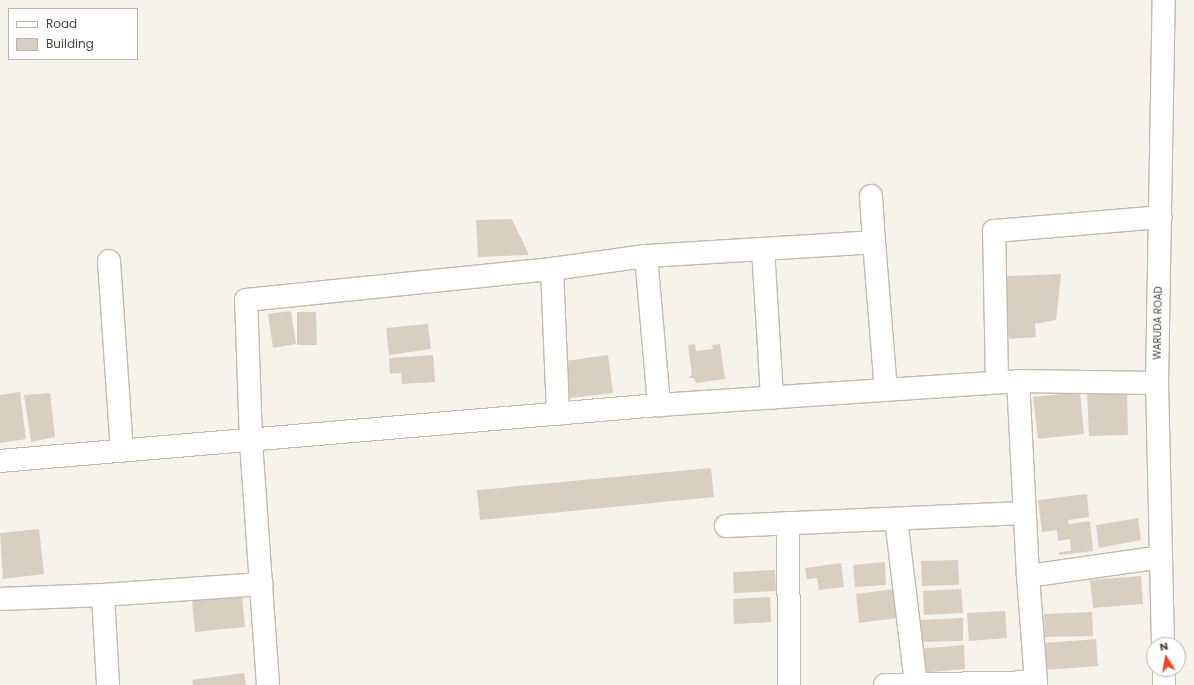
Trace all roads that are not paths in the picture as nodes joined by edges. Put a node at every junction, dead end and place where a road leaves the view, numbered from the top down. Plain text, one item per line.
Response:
1 (1164, 0) edge
2 (871, 196) dead end
3 (1160, 217) junction
4 (874, 242) junction
5 (763, 249) junction
6 (646, 256) junction
7 (109, 261) dead end
8 (552, 269) junction
9 (1008, 381) junction
10 (1157, 383) junction
11 (886, 390) junction
12 (772, 398) junction
13 (659, 405) junction
14 (558, 414) junction
15 (251, 440) junction
16 (122, 451) junction
17 (0, 462) edge
18 (1024, 513) junction
19 (896, 519) junction
20 (788, 523) junction
21 (726, 526) dead end
22 (1162, 557) junction
23 (1028, 576) junction
24 (262, 584) junction
25 (102, 595) junction
26 (0, 599) edge
27 (1164, 637) edge
28 (108, 685) edge
29 (268, 685) edge
30 (789, 685) edge
31 (885, 685) edge
32 (916, 685) edge

1 - 3 street, WARUDA ROAD
2 - 4 street
3 - 9 street
3 - 10 street, WARUDA ROAD
4 - 5 street
4 - 11 street
5 - 6 street
5 - 12 street
6 - 8 street
6 - 13 street
7 - 16 street
8 - 14 street
8 - 15 street
9 - 10 street
9 - 11 street
9 - 18 street
10 - 22 street, WARUDA ROAD
11 - 12 street
12 - 13 street
13 - 14 street
14 - 15 street
15 - 16 street
15 - 24 street
16 - 17 street
18 - 19 street
18 - 23 street
19 - 20 street
19 - 32 street
20 - 21 street
20 - 30 street
22 - 23 street
22 - 27 street, WARUDA ROAD
23 - 32 street
24 - 25 street
24 - 29 street
25 - 26 street
25 - 28 street
31 - 32 street

